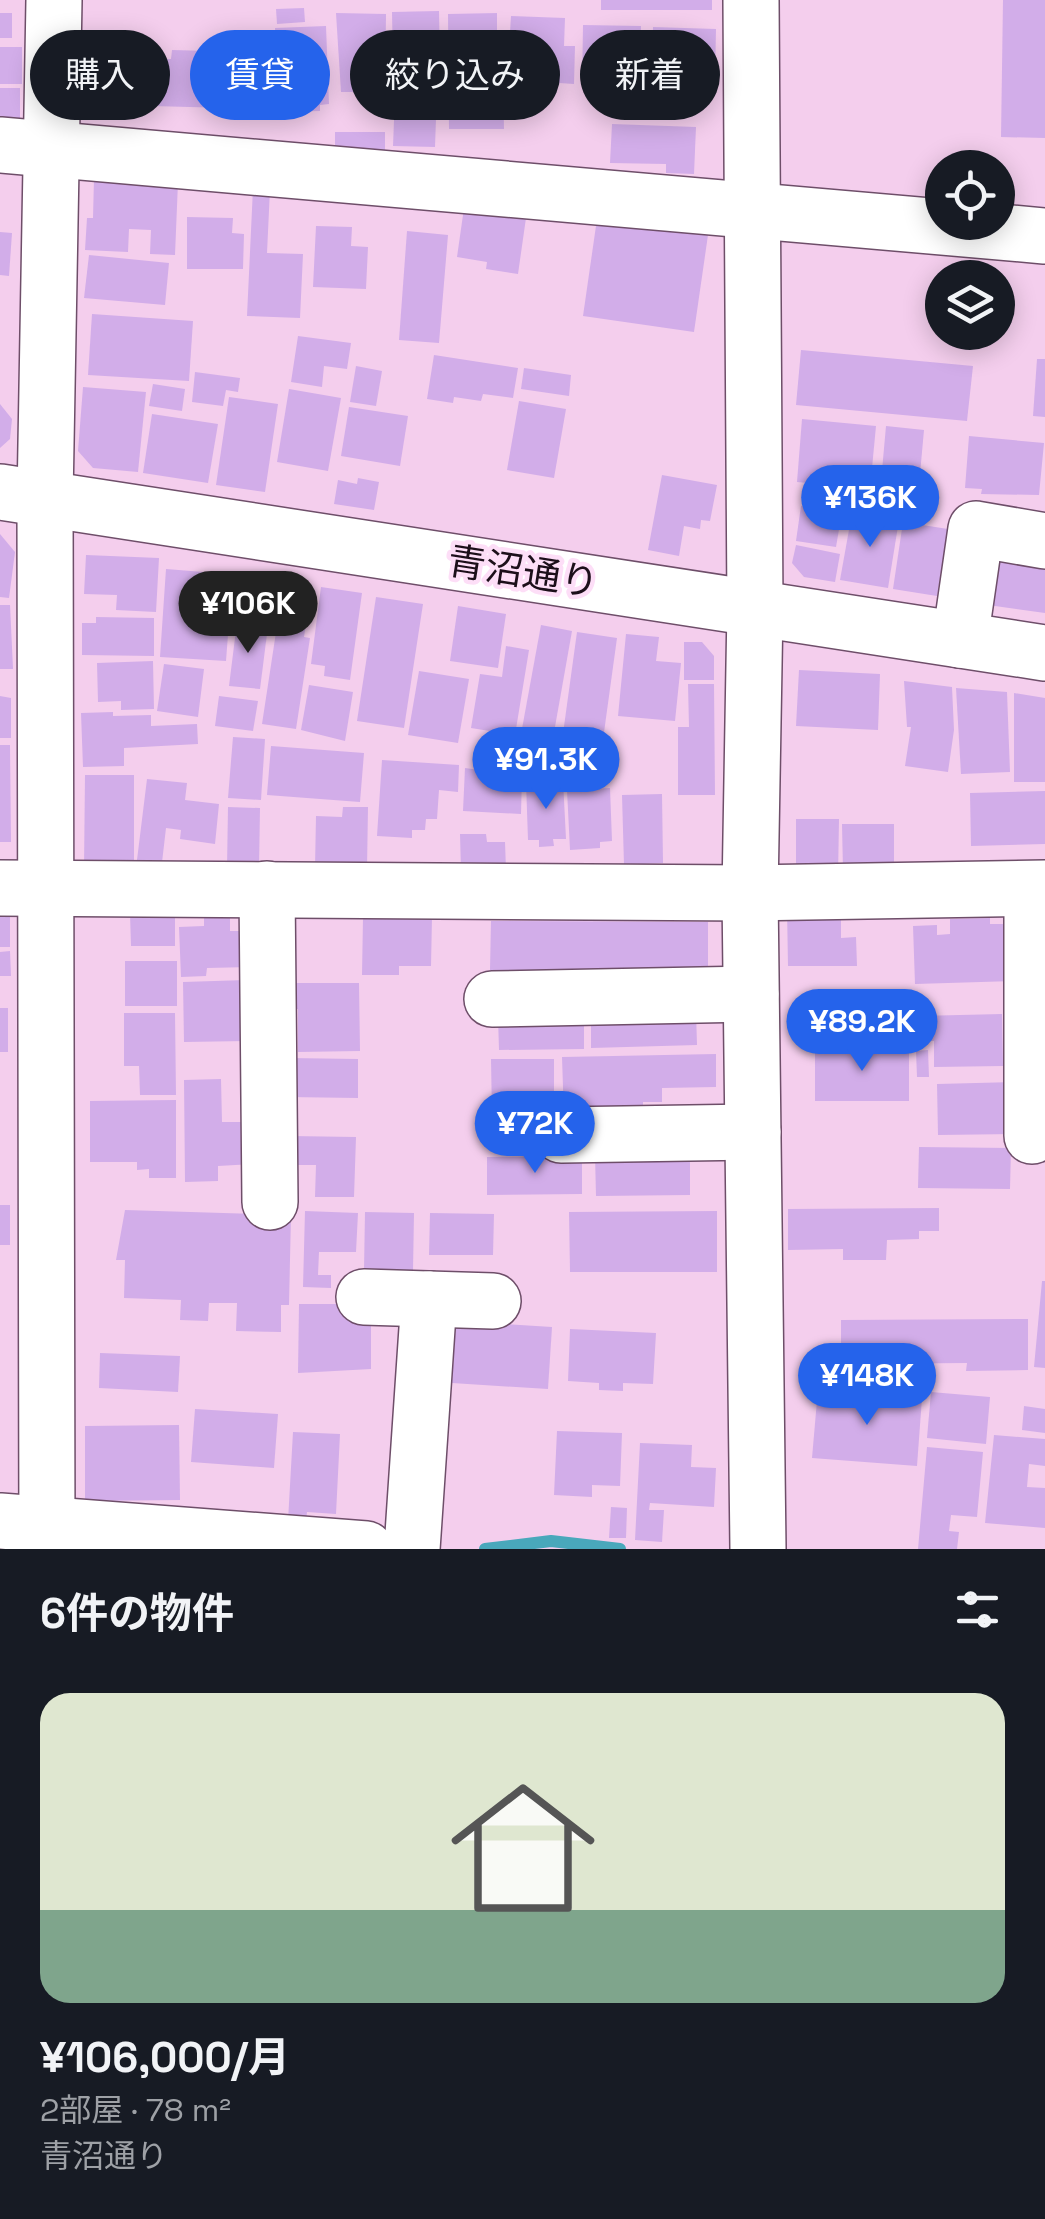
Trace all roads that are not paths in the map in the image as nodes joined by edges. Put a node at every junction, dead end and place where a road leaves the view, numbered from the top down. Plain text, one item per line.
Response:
1 (54, 0) edge
2 (752, 0) edge
3 (26, 147) edge
4 (754, 214) junction
5 (1045, 236) edge
6 (23, 495) edge
7 (1045, 541) edge
8 (755, 608) junction
9 (960, 640) junction
10 (1045, 654) edge
11 (24, 888) edge
12 (267, 889) junction
13 (1038, 890) edge
14 (750, 893) junction
15 (751, 994) junction
16 (492, 999) dead end
17 (753, 1132) junction
18 (561, 1135) dead end
19 (1032, 1136) dead end
20 (270, 1202) dead end
21 (364, 1296) dead end
22 (429, 1299) junction
23 (493, 1301) dead end
24 (31, 1532) edge
25 (366, 1549) edge
26 (412, 1549) edge
27 (758, 1549) edge

1 - 3 street
2 - 4 street
3 - 4 street
3 - 6 street
4 - 5 street
4 - 8 street
6 - 8 street, 青沼通り
6 - 11 street
7 - 9 street
8 - 9 street, 青沼通り
8 - 14 street
9 - 10 street, 青沼通り
11 - 12 street
11 - 24 street
12 - 14 street
12 - 20 street
13 - 14 street
13 - 19 street
14 - 15 street
15 - 16 street
15 - 17 street
17 - 18 street
17 - 27 street
21 - 22 street
22 - 23 street
22 - 26 street
24 - 25 street

